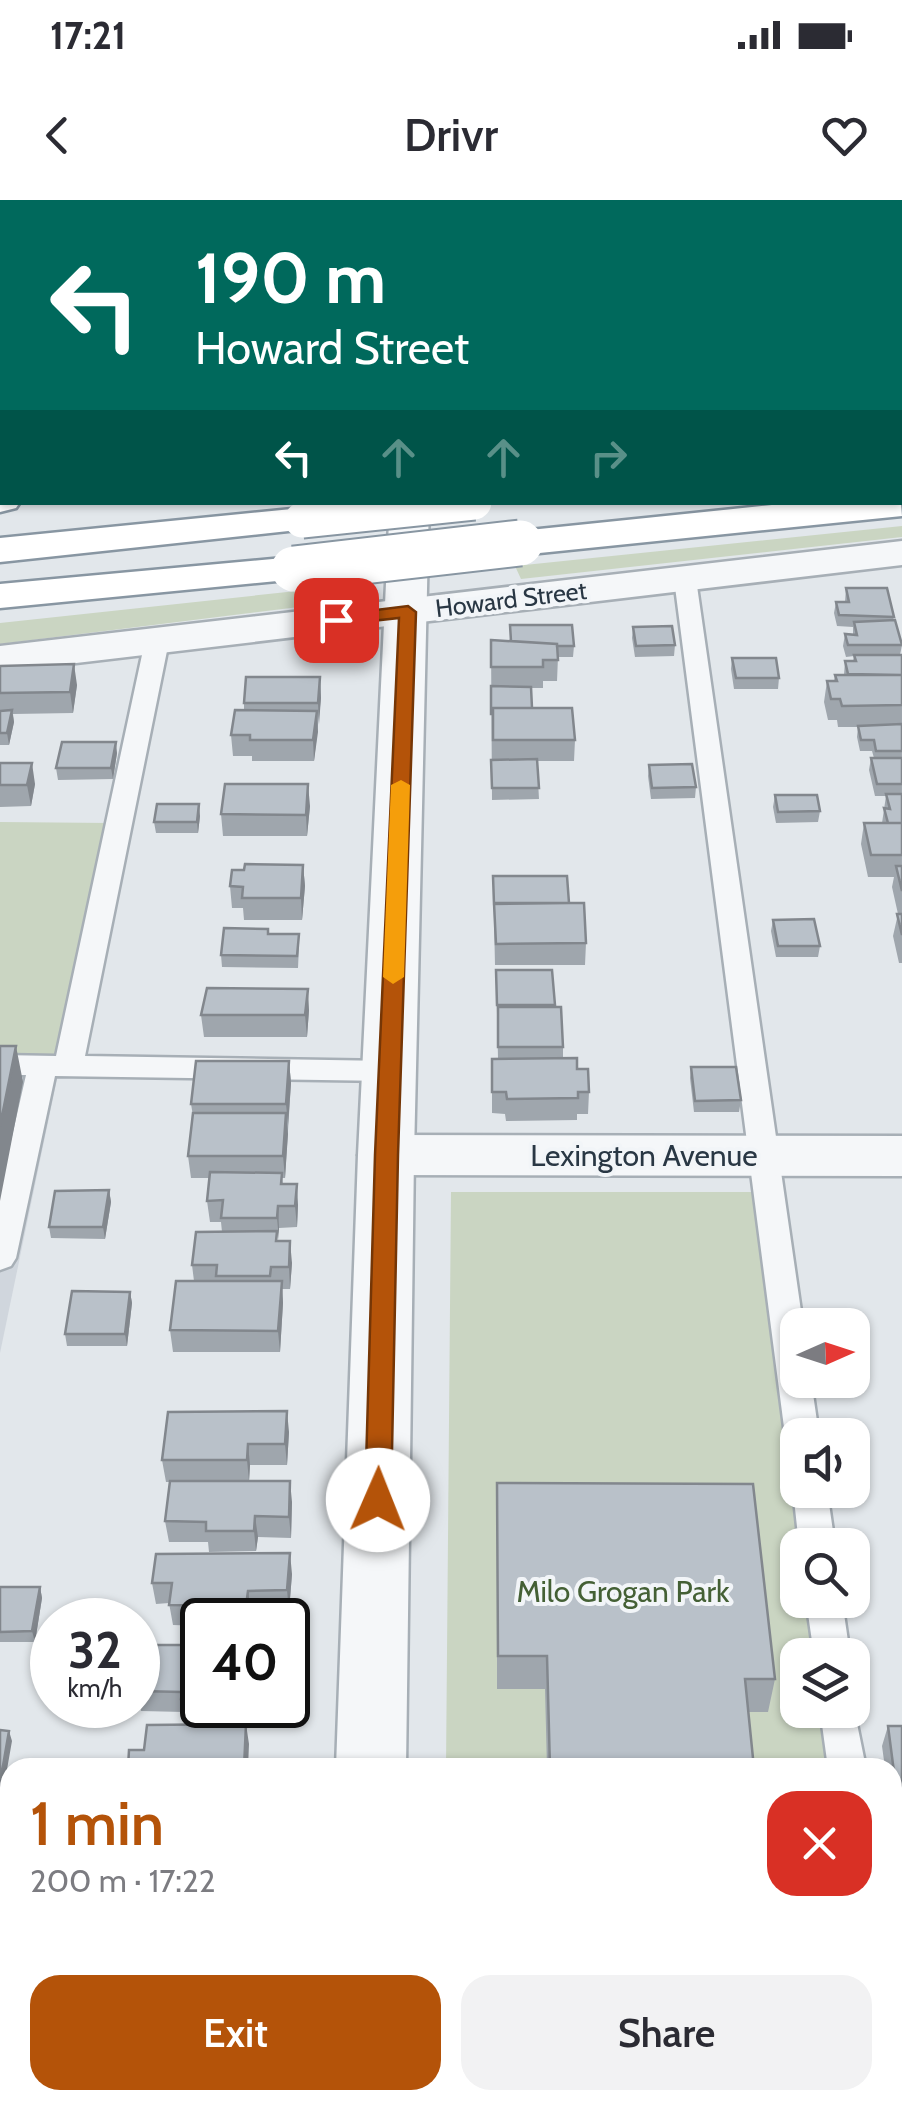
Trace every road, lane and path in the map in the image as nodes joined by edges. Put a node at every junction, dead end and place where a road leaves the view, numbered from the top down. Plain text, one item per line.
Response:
1 (410, 505) edge
2 (445, 505) edge
3 (892, 505) edge
4 (0, 550) edge
5 (902, 553) edge
6 (685, 579) junction
7 (81, 590) junction
8 (0, 596) edge
9 (0, 604) edge
10 (408, 612) junction
11 (157, 641) junction
12 (0, 659) edge
13 (56, 1064) junction
14 (0, 1065) edge
15 (390, 1071) junction
16 (386, 1155) junction
17 (764, 1156) junction
18 (902, 1156) edge
19 (0, 1258) edge
20 (800, 1418) edge
21 (841, 1728) edge
22 (371, 1758) edge
23 (846, 1758) edge

1 - 10 street
2 - 4 highway, bridge
3 - 7 highway, bridge
5 - 6 street, Howard Street
6 - 10 street, Howard Street
6 - 17 lane
7 - 8 highway
7 - 9 highway
10 - 11 street, Howard Street
10 - 15 street
11 - 12 street, Howard Street
11 - 13 lane
13 - 14 lane
13 - 15 lane
13 - 19 lane
15 - 16 street
16 - 17 street, Lexington Avenue
16 - 22 street
17 - 18 street, Lexington Avenue
17 - 20 lane
21 - 23 lane

